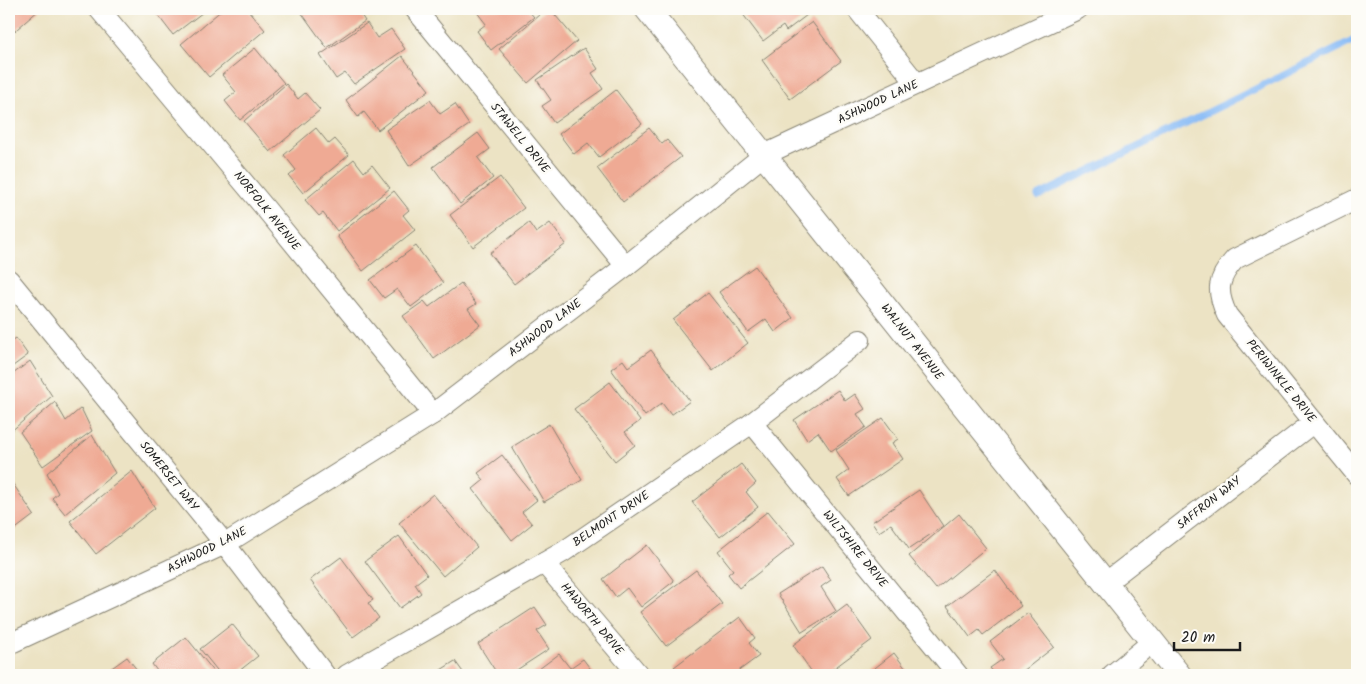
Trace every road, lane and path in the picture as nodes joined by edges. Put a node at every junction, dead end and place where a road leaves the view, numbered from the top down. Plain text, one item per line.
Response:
1 (99, 9) edge
2 (415, 9) edge
3 (647, 9) edge
4 (857, 9) edge
5 (1078, 9) edge
6 (917, 84) junction
7 (764, 155) junction
8 (1357, 199) edge
9 (626, 266) junction
10 (9, 280) edge
11 (860, 340) dead end
12 (433, 414) junction
13 (1314, 422) junction
14 (752, 423) junction
15 (1357, 475) edge
16 (225, 544) junction
17 (544, 563) junction
18 (1104, 584) junction
19 (1152, 642) junction
20 (9, 644) edge
21 (325, 675) edge
22 (347, 675) edge
23 (639, 675) edge
24 (958, 675) edge
25 (1112, 675) edge
26 (1179, 675) edge

1 - 12 street, NORFOLK AVENUE
2 - 9 street, STAWELL DRIVE
3 - 7 street, WALNUT AVENUE
4 - 6 street
5 - 6 street, ASHWOOD LANE
6 - 7 street, ASHWOOD LANE
7 - 9 street, ASHWOOD LANE
7 - 18 street, WALNUT AVENUE
8 - 13 street, PERIWINKLE DRIVE
9 - 12 street, ASHWOOD LANE
10 - 16 street, SOMERSET WAY
11 - 14 street, BELMONT DRIVE
12 - 16 street, ASHWOOD LANE
13 - 15 street, PERIWINKLE DRIVE
13 - 18 street, SAFFRON WAY
14 - 17 street, BELMONT DRIVE
14 - 24 street, WILTSHIRE DRIVE
16 - 20 street, ASHWOOD LANE
16 - 21 street, SOMERSET WAY
17 - 22 street, BELMONT DRIVE
17 - 23 street, HAWORTH DRIVE
18 - 19 street, WALNUT AVENUE
19 - 25 street
19 - 26 street, WALNUT AVENUE

